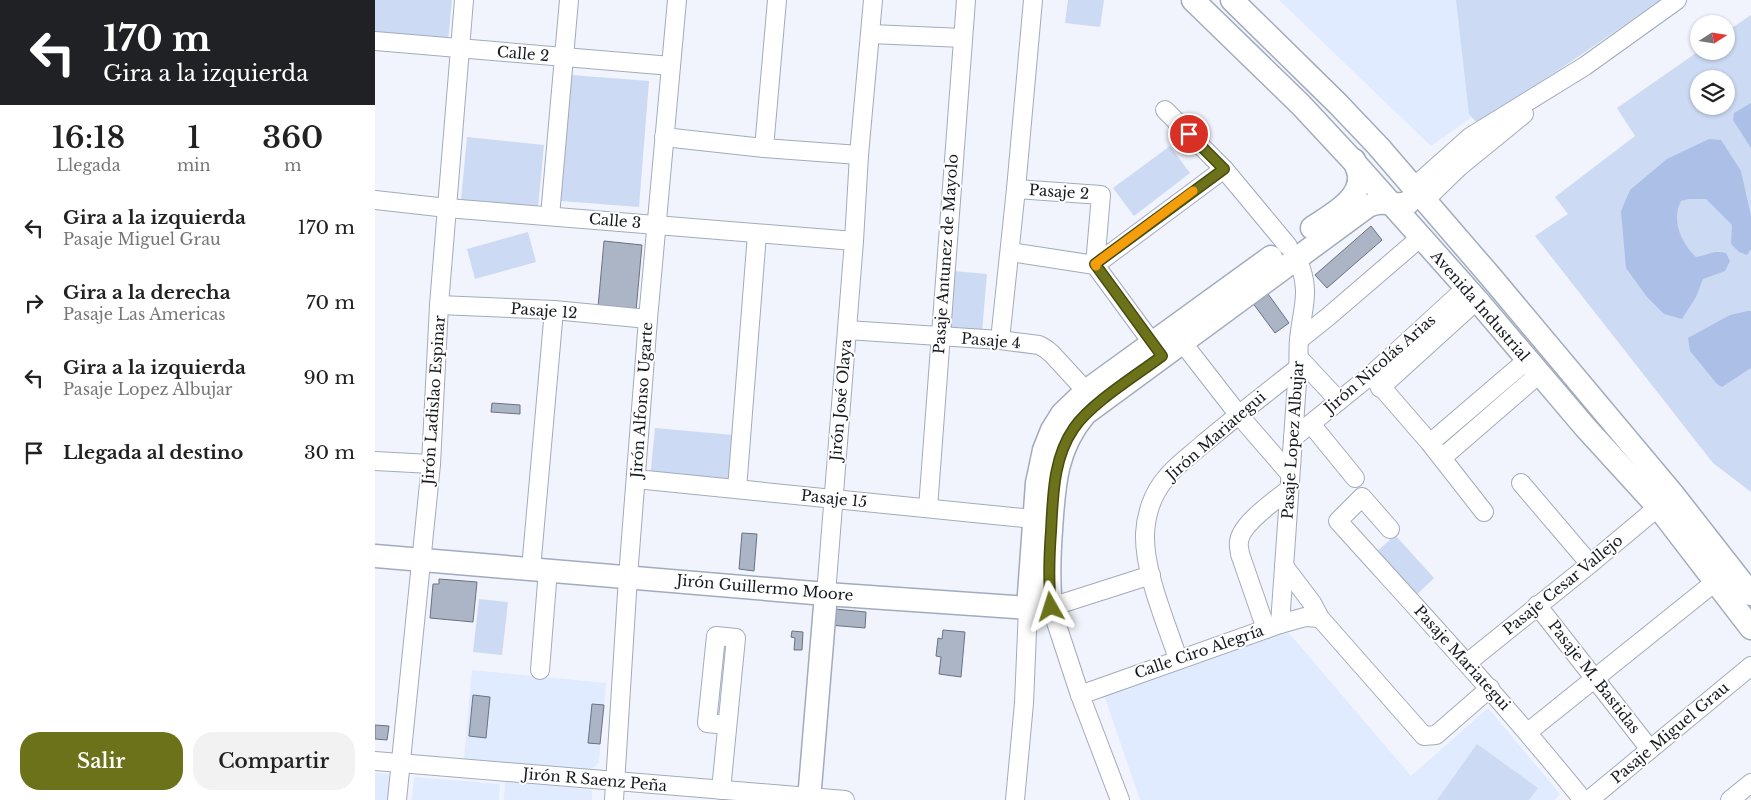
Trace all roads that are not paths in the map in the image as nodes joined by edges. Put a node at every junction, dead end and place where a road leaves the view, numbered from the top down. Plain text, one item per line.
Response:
1 (464, 0) edge
2 (569, 0) edge
3 (677, 0) edge
4 (777, 0) edge
5 (873, 0) edge
6 (966, 0) edge
7 (1033, 0) edge
8 (1193, 0) edge
9 (1232, 0) edge
10 (1677, 0) edge
11 (871, 34) junction
12 (963, 38) junction
13 (375, 41) edge
14 (459, 49) junction
15 (564, 57) junction
16 (671, 66) junction
17 (1165, 110) dead end
18 (664, 137) junction
19 (1379, 146) junction
20 (765, 148) junction
21 (859, 155) junction
22 (1355, 163) junction
23 (1224, 169) junction
24 (1017, 189) junction
25 (1419, 193) junction
26 (375, 200) edge
27 (1390, 202) junction
28 (447, 208) junction
29 (549, 216) junction
30 (657, 225) junction
31 (757, 234) junction
32 (1421, 237) junction
33 (854, 241) junction
34 (1010, 252) junction
35 (1292, 252) junction
36 (1095, 264) junction
37 (1305, 289) junction
38 (1472, 294) junction
39 (439, 305) junction
40 (553, 310) junction
41 (1329, 316) junction
42 (648, 319) junction
43 (847, 330) junction
44 (940, 337) junction
45 (1000, 340) junction
46 (1182, 342) junction
47 (1157, 349) junction
48 (1299, 355) junction
49 (1533, 367) junction
50 (1376, 382) junction
51 (1085, 390) junction
52 (1339, 401) junction
53 (1238, 414) junction
54 (1311, 424) junction
55 (1293, 438) junction
56 (1430, 443) junction
57 (1442, 458) junction
58 (375, 461) edge
59 (431, 464) junction
60 (1355, 478) dead end
61 (635, 479) junction
62 (1290, 482) junction
63 (1521, 483) dead end
64 (737, 489) junction
65 (833, 499) junction
66 (1658, 507) junction
67 (928, 508) junction
68 (1484, 512) dead end
69 (1033, 519) junction
70 (1390, 529) dead end
71 (375, 556) edge
72 (421, 559) junction
73 (1590, 564) junction
74 (1284, 566) junction
75 (540, 570) junction
76 (1151, 575) junction
77 (628, 577) junction
78 (1715, 582) junction
79 (826, 594) junction
80 (1751, 594) edge
81 (1537, 606) junction
82 (1051, 607) junction
83 (1028, 608) junction
84 (1320, 618) junction
85 (1273, 626) junction
86 (1751, 628) edge
87 (736, 638) dead end
88 (1178, 659) junction
89 (1470, 661) junction
90 (1751, 666) edge
91 (540, 670) dead end
92 (1595, 678) junction
93 (1490, 688) junction
94 (1080, 694) junction
95 (1528, 732) junction
96 (1649, 748) junction
97 (375, 761) edge
98 (400, 764) junction
99 (616, 782) junction
100 (1751, 783) edge
101 (721, 790) junction
102 (809, 798) edge
103 (397, 800) edge
104 (614, 800) edge
105 (845, 800) edge
106 (1015, 800) edge
107 (1120, 800) edge
108 (1583, 800) edge
109 (1589, 800) edge
110 (1730, 800) edge

1 - 14 street, Jirón Ladislao Espinar
2 - 15 street
3 - 16 street, Jirón Alfonso Ugarte
4 - 20 street
5 - 11 street, Jirón José Olaya
6 - 12 street, Pasaje Antunez de Mayolo
7 - 24 street
8 - 22 main road, Avenida Industrial
9 - 19 main road, Avenida Industrial
10 - 25 street
11 - 12 street
11 - 21 street, Jirón José Olaya
12 - 44 street, Pasaje Antunez de Mayolo
13 - 14 street, Calle 2
14 - 15 street, Calle 2
14 - 28 street, Jirón Ladislao Espinar
15 - 16 street, Calle 2
15 - 29 street
16 - 18 street, Jirón Alfonso Ugarte
17 - 23 street, Pasaje Lopez Albujar
18 - 20 street
18 - 30 street, Jirón Alfonso Ugarte
19 - 22 main road
19 - 25 main road, Avenida Industrial
20 - 21 street
21 - 33 street, Jirón José Olaya
22 - 27 main road, Avenida Industrial
22 - 35 main road
23 - 35 street, Pasaje Lopez Albujar
23 - 36 street
24 - 34 street
24 - 36 street, Pasaje 2
25 - 27 main road
25 - 80 main road, Avenida Industrial
26 - 28 street, Calle 3
27 - 32 main road, Avenida Industrial
27 - 35 main road
28 - 29 street, Calle 3
28 - 39 street, Jirón Ladislao Espinar
29 - 30 street, Calle 3
30 - 31 street, Calle 3
30 - 42 street, Jirón Alfonso Ugarte
31 - 33 street, Calle 3
31 - 64 street
32 - 38 main road, Avenida Industrial
32 - 41 street, Jirón Mariategui
33 - 43 street, Jirón José Olaya
34 - 36 street
34 - 45 street
35 - 37 street, Pasaje Lopez Albujar
35 - 46 main road
35 - 47 main road
36 - 47 street
37 - 41 street
37 - 48 street, Pasaje Lopez Albujar
38 - 49 main road, Avenida Industrial
38 - 50 street, Jirón Nicolás Arias
39 - 40 street, Pasaje 12
39 - 59 street, Jirón Ladislao Espinar
40 - 42 street, Pasaje 12
40 - 75 street
41 - 48 street, Jirón Mariategui
42 - 61 street, Jirón Alfonso Ugarte
43 - 44 street, Pasaje 4
43 - 65 street, Jirón José Olaya
44 - 45 street, Pasaje 4
44 - 67 street, Pasaje Antunez de Mayolo
45 - 51 street, Pasaje 4
46 - 47 main road
46 - 53 street
47 - 51 main road
47 - 82 main road
48 - 52 street
48 - 53 street, Jirón Mariategui
48 - 55 street, Pasaje Lopez Albujar
49 - 56 street
49 - 57 street
49 - 66 main road, Avenida Industrial
50 - 52 street, Jirón Nicolás Arias
50 - 56 street
51 - 69 main road
52 - 54 street, Jirón Nicolás Arias
53 - 62 street
53 - 76 street, Jirón Mariategui
54 - 55 street, Jirón Nicolás Arias
54 - 60 street
55 - 62 street, Pasaje Lopez Albujar
56 - 57 street
57 - 68 street
58 - 59 street
59 - 72 street, Jirón Ladislao Espinar
61 - 64 street, Pasaje 15
61 - 77 street, Jirón Alfonso Ugarte
62 - 74 street, Pasaje Lopez Albujar
62 - 85 street
63 - 73 street
64 - 65 street, Pasaje 15
65 - 67 street, Pasaje 15
65 - 79 street, Jirón José Olaya
66 - 73 street, Pasaje Cesar Vallejo
66 - 78 main road, Avenida Industrial
67 - 69 street, Pasaje 15
69 - 83 main road
70 - 89 street, Pasaje Mariategui
71 - 72 main road, Jirón Guillermo Moore
72 - 75 main road, Jirón Guillermo Moore
72 - 98 street, Jirón Ladislao Espinar
73 - 81 street, Pasaje Cesar Vallejo
74 - 84 street
74 - 85 street, Pasaje Lopez Albujar
75 - 77 main road, Jirón Guillermo Moore
75 - 91 street
76 - 82 street, Jirón Guillermo Moore
76 - 88 street, Jirón Mariategui
77 - 79 main road, Jirón Guillermo Moore
77 - 99 street, Jirón Alfonso Ugarte
78 - 86 main road, Avenida Industrial
78 - 92 street
79 - 83 main road, Jirón Guillermo Moore
79 - 102 main road, Jirón José Olaya
81 - 89 street, Pasaje Cesar Vallejo
81 - 92 street, Pasaje M. Bastidas
82 - 83 main road, Jirón Guillermo Moore
82 - 94 street
83 - 106 street
84 - 85 street, Calle Ciro Alegría
84 - 93 street
85 - 88 street, Calle Ciro Alegría
87 - 101 street
88 - 94 street, Calle Ciro Alegría
89 - 93 street, Pasaje Mariategui
90 - 96 street, Pasaje Miguel Grau
92 - 95 street
92 - 96 street, Pasaje M. Bastidas
93 - 95 street, Pasaje Mariategui
94 - 107 street
95 - 108 street, Pasaje Mariategui
96 - 109 street, Pasaje Miguel Grau
97 - 98 street, Jirón R Saenz Peña
98 - 99 street, Jirón R Saenz Peña
98 - 103 street, Jirón Ladislao Espinar
99 - 101 street, Jirón R Saenz Peña
99 - 104 street, Jirón Alfonso Ugarte
100 - 110 street
101 - 102 street, Jirón R Saenz Peña
102 - 105 street, Jirón R Saenz Peña

